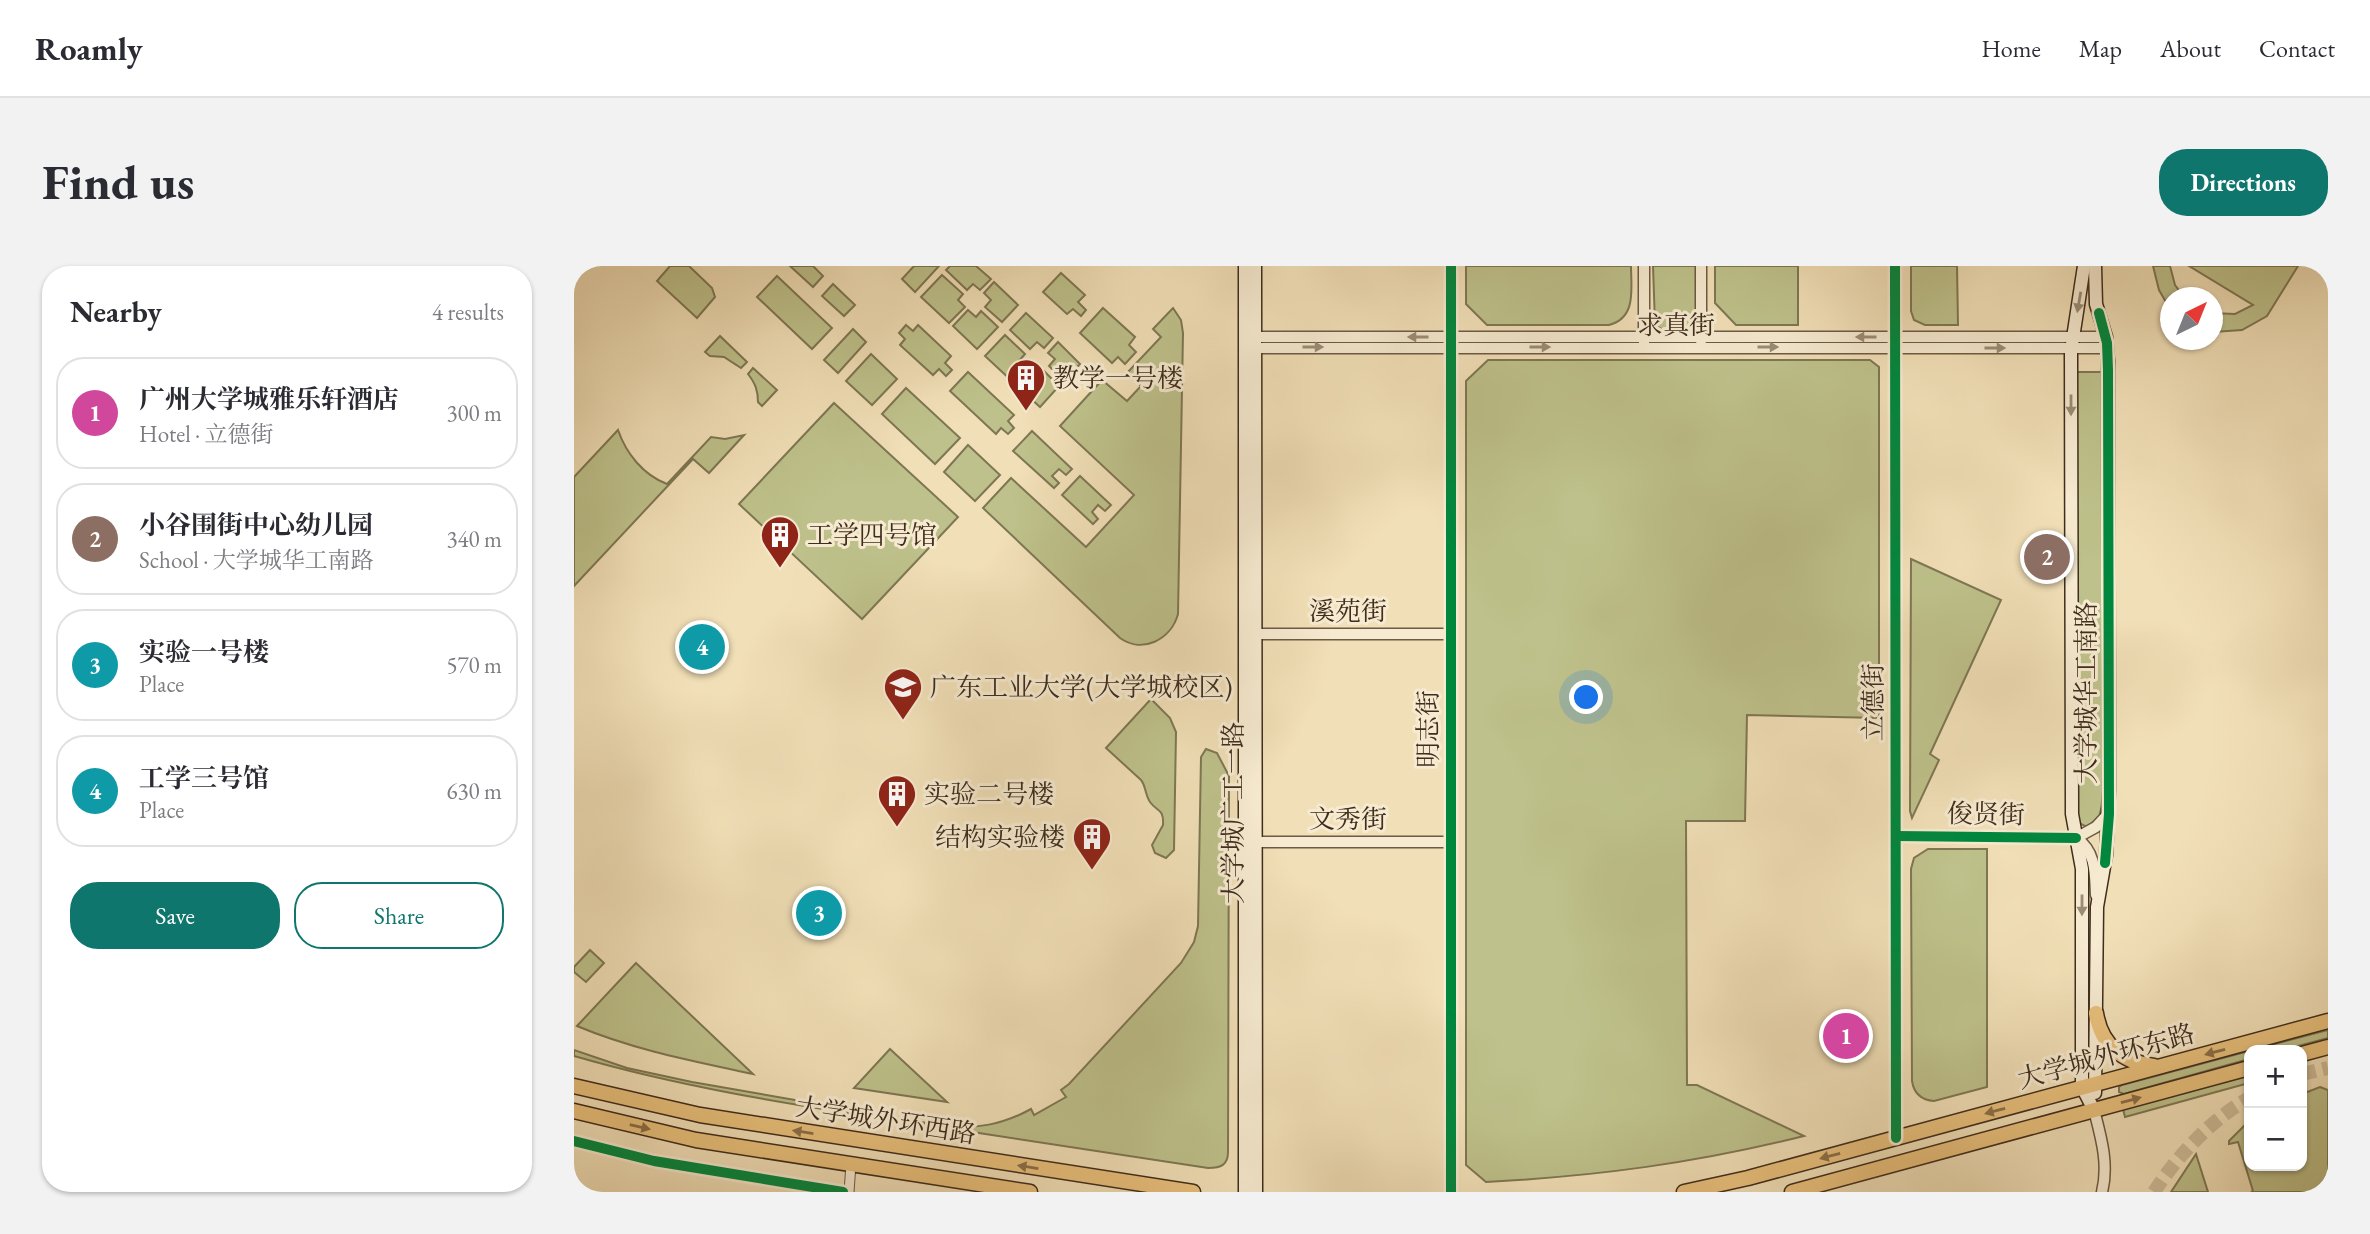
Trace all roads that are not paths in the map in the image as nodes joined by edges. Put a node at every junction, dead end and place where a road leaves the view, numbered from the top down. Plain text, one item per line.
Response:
1 (1245, 266) edge
2 (1255, 266) edge
3 (1451, 266) edge
4 (1644, 266) edge
5 (1701, 266) edge
6 (1895, 266) edge
7 (2084, 266) edge
8 (2095, 266) edge
9 (1250, 342) junction
10 (1451, 342) junction
11 (1644, 342) junction
12 (1701, 342) junction
13 (1895, 342) junction
14 (2072, 342) junction
15 (2107, 342) junction
16 (1250, 634) junction
17 (1451, 634) junction
18 (2109, 813) junction
19 (1896, 836) junction
20 (2076, 838) junction
21 (1250, 842) junction
22 (1451, 842) junction
23 (2097, 907) junction
24 (2096, 1013) junction
25 (2328, 1021) edge
26 (2328, 1047) edge
27 (2307, 1053) edge
28 (2163, 1066) junction
29 (2244, 1069) edge
30 (2089, 1085) junction
31 (574, 1086) edge
32 (2094, 1110) junction
33 (574, 1111) edge
34 (1896, 1138) junction
35 (851, 1164) junction
36 (849, 1192) edge
37 (1030, 1192) edge
38 (1193, 1192) edge
39 (1245, 1192) edge
40 (1256, 1192) edge
41 (1451, 1192) edge
42 (1684, 1192) edge
43 (1792, 1192) edge
44 (2102, 1192) edge

1 - 9 main road, 大学城广工一路
2 - 9 main road, 大学城广工一路
3 - 10 street, 明志街
4 - 11 street
5 - 12 street
6 - 13 street, 立德街
7 -> 14 main road, 大学城华工南路
8 - 15 main road, 大学城华工南路
9 - 10 street, 求真街
9 - 16 main road, 大学城广工一路
10 - 11 street, 求真街
10 - 17 street, 明志街
11 - 12 street, 求真街
12 - 13 street, 求真街
13 - 14 street, 求真街
13 - 19 street, 立德街
14 - 15 street, 求真街
14 -> 20 main road, 大学城华工南路
15 - 18 main road, 大学城华工南路
16 - 17 street, 溪苑街
16 - 21 main road, 大学城广工一路
17 - 22 street, 明志街
18 - 20 street
18 - 23 main road, 大学城华工南路
19 - 20 street, 俊贤街
19 - 34 street, 立德街
20 - 23 street
20 -> 30 main road, 大学城华工南路
21 - 22 street, 文秀街
21 - 39 main road, 大学城广工一路
21 - 40 main road, 大学城广工一路
22 - 41 street, 明志街
23 - 24 main road, 大学城华工南路
24 - 28 main road
24 - 30 main road, 大学城华工南路
25 -> 28 main road, 大学城外环东路
26 - 27 main road
28 - 30 main road, 大学城外环东路
32 -> 29 main road, 大学城外环东路
30 - 32 main road, 大学城华工南路
30 -> 34 main road, 大学城外环东路
38 -> 31 main road, 大学城外环西路
32 - 43 main road, 大学城外环东路
32 - 44 street, 大学城华工南路
33 -> 35 main road, 大学城外环西路
34 -> 42 main road
35 - 36 street
35 - 37 main road, 大学城外环西路

